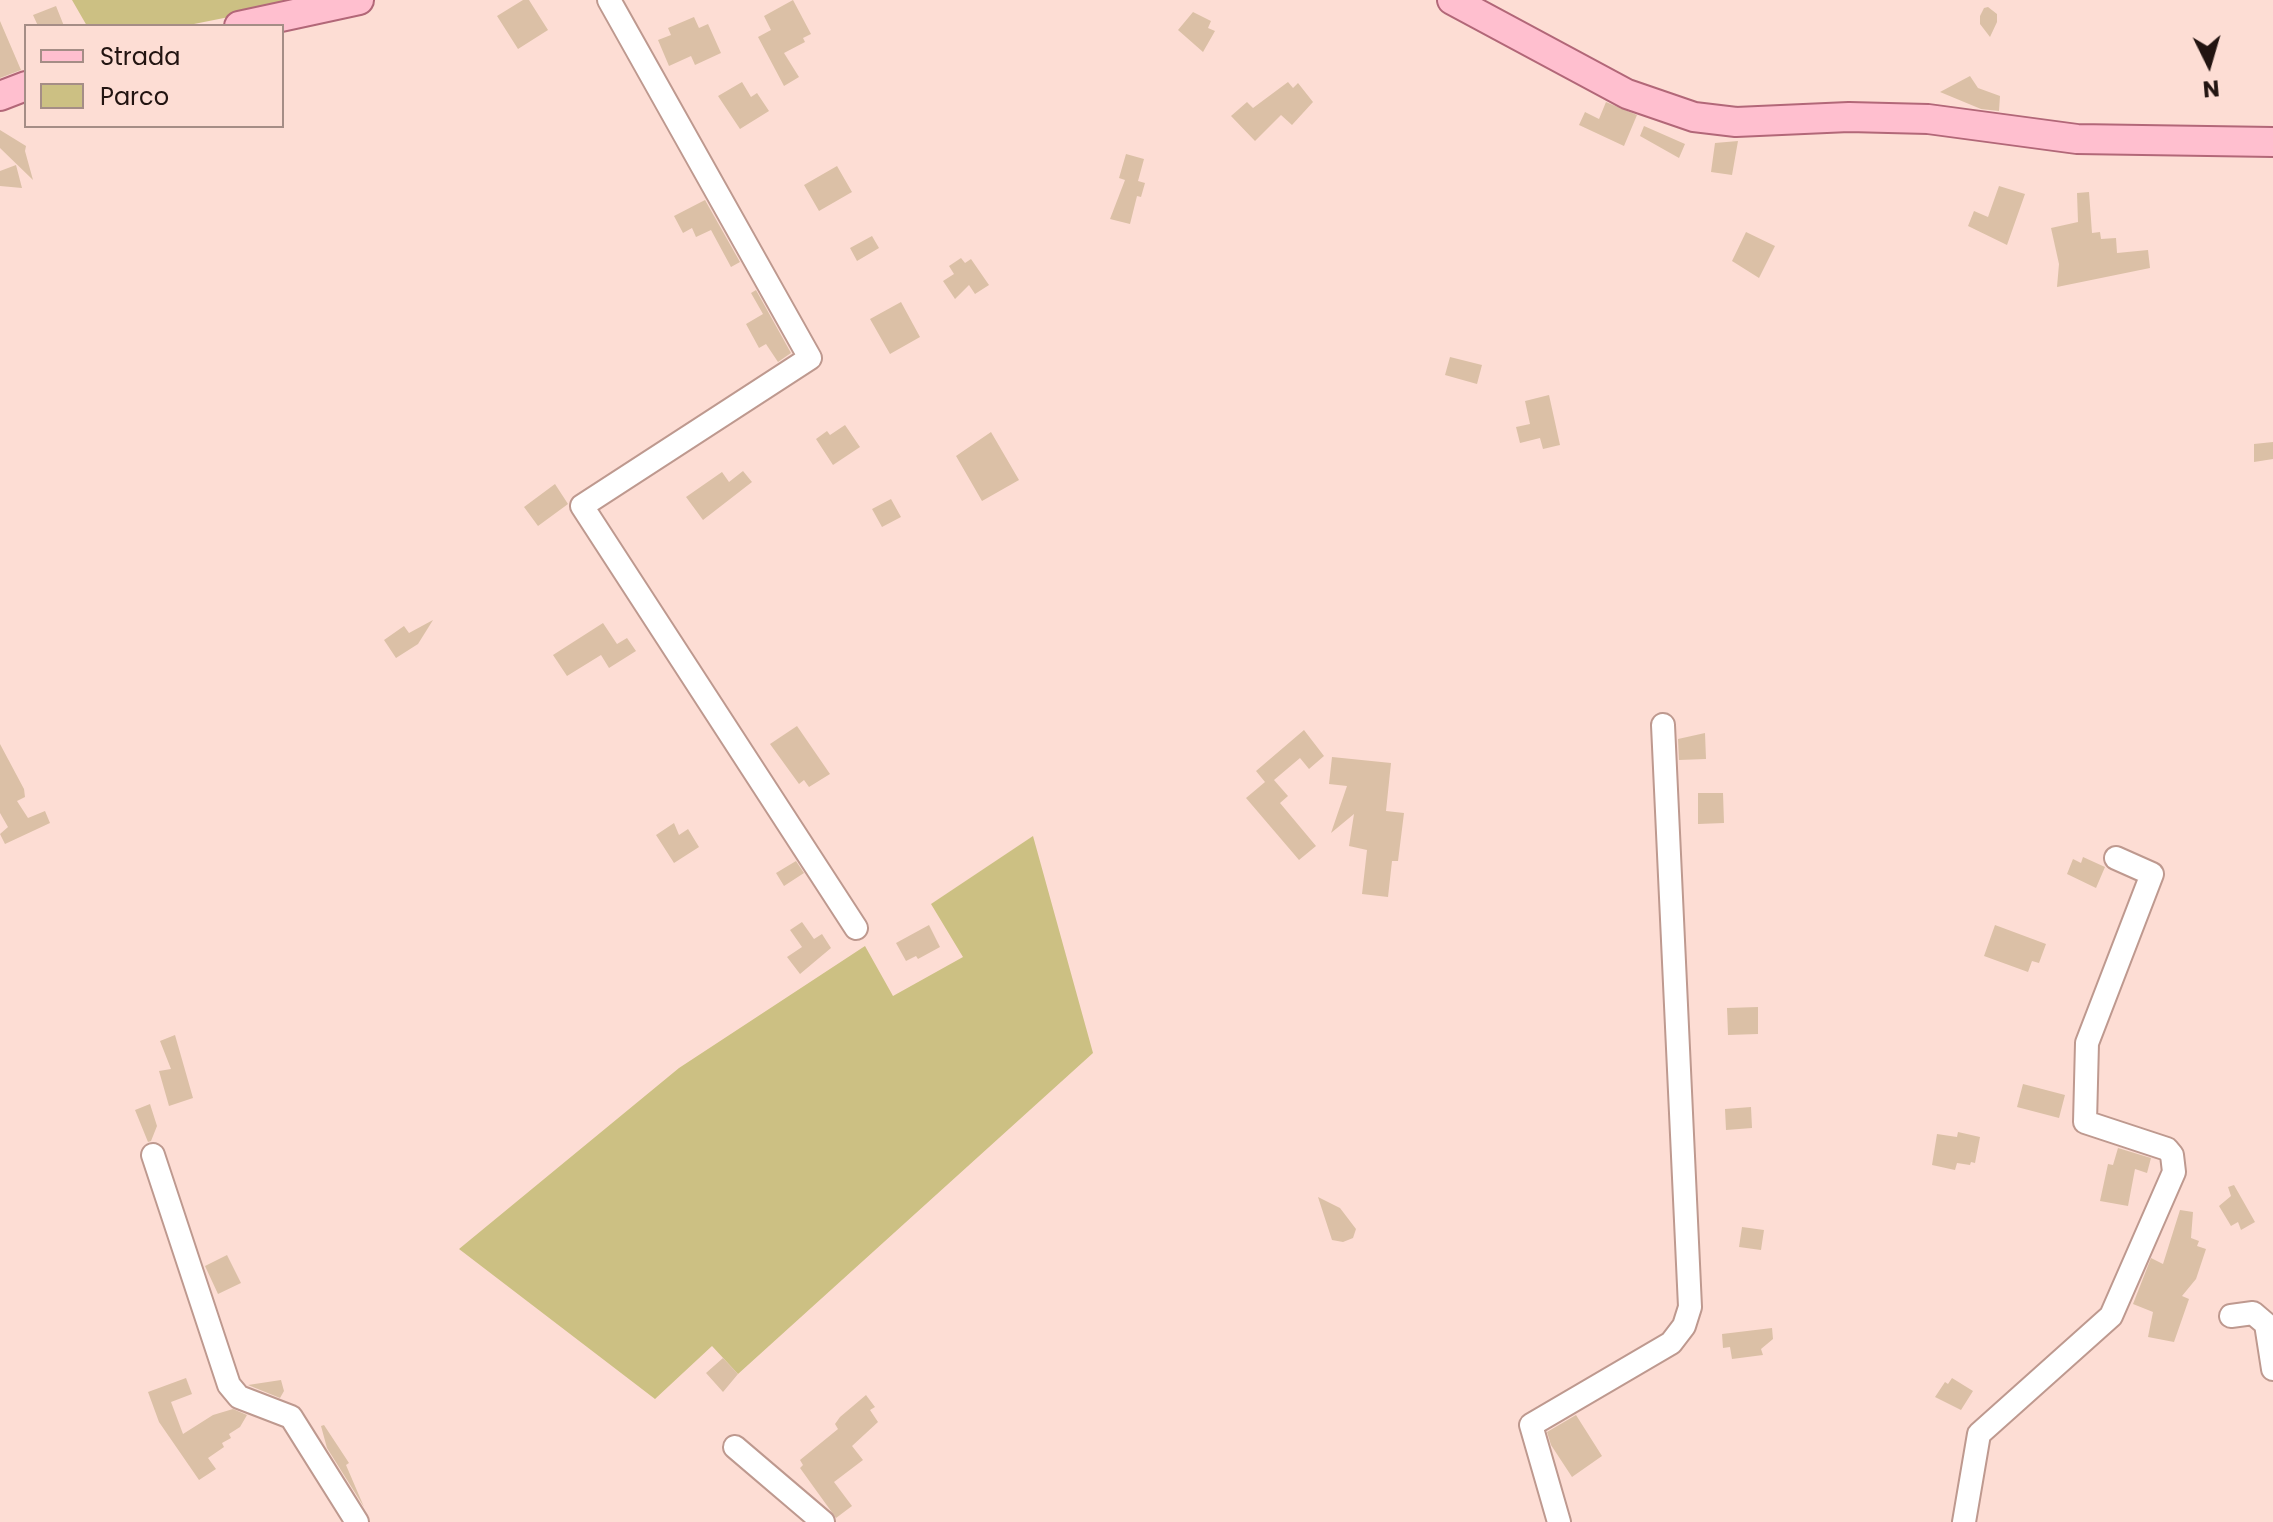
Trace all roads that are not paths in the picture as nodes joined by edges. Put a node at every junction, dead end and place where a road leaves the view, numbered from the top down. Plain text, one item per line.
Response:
1 (359, 0) edge
2 (609, 0) edge
3 (1452, 0) edge
4 (248, 24) edge
5 (24, 87) edge
6 (0, 96) edge
7 (2273, 142) edge
8 (1663, 725) dead end
9 (2116, 858) dead end
10 (856, 928) dead end
11 (153, 1155) dead end
12 (2231, 1316) dead end
13 (2273, 1369) edge
14 (735, 1447) dead end
15 (357, 1522) edge
16 (823, 1522) edge
17 (1559, 1522) edge
18 (1964, 1522) edge

1 - 4 main road
2 - 10 street
3 - 7 main road
5 - 6 main road
8 - 17 street
9 - 18 street
11 - 15 street
12 - 13 street
14 - 16 street

